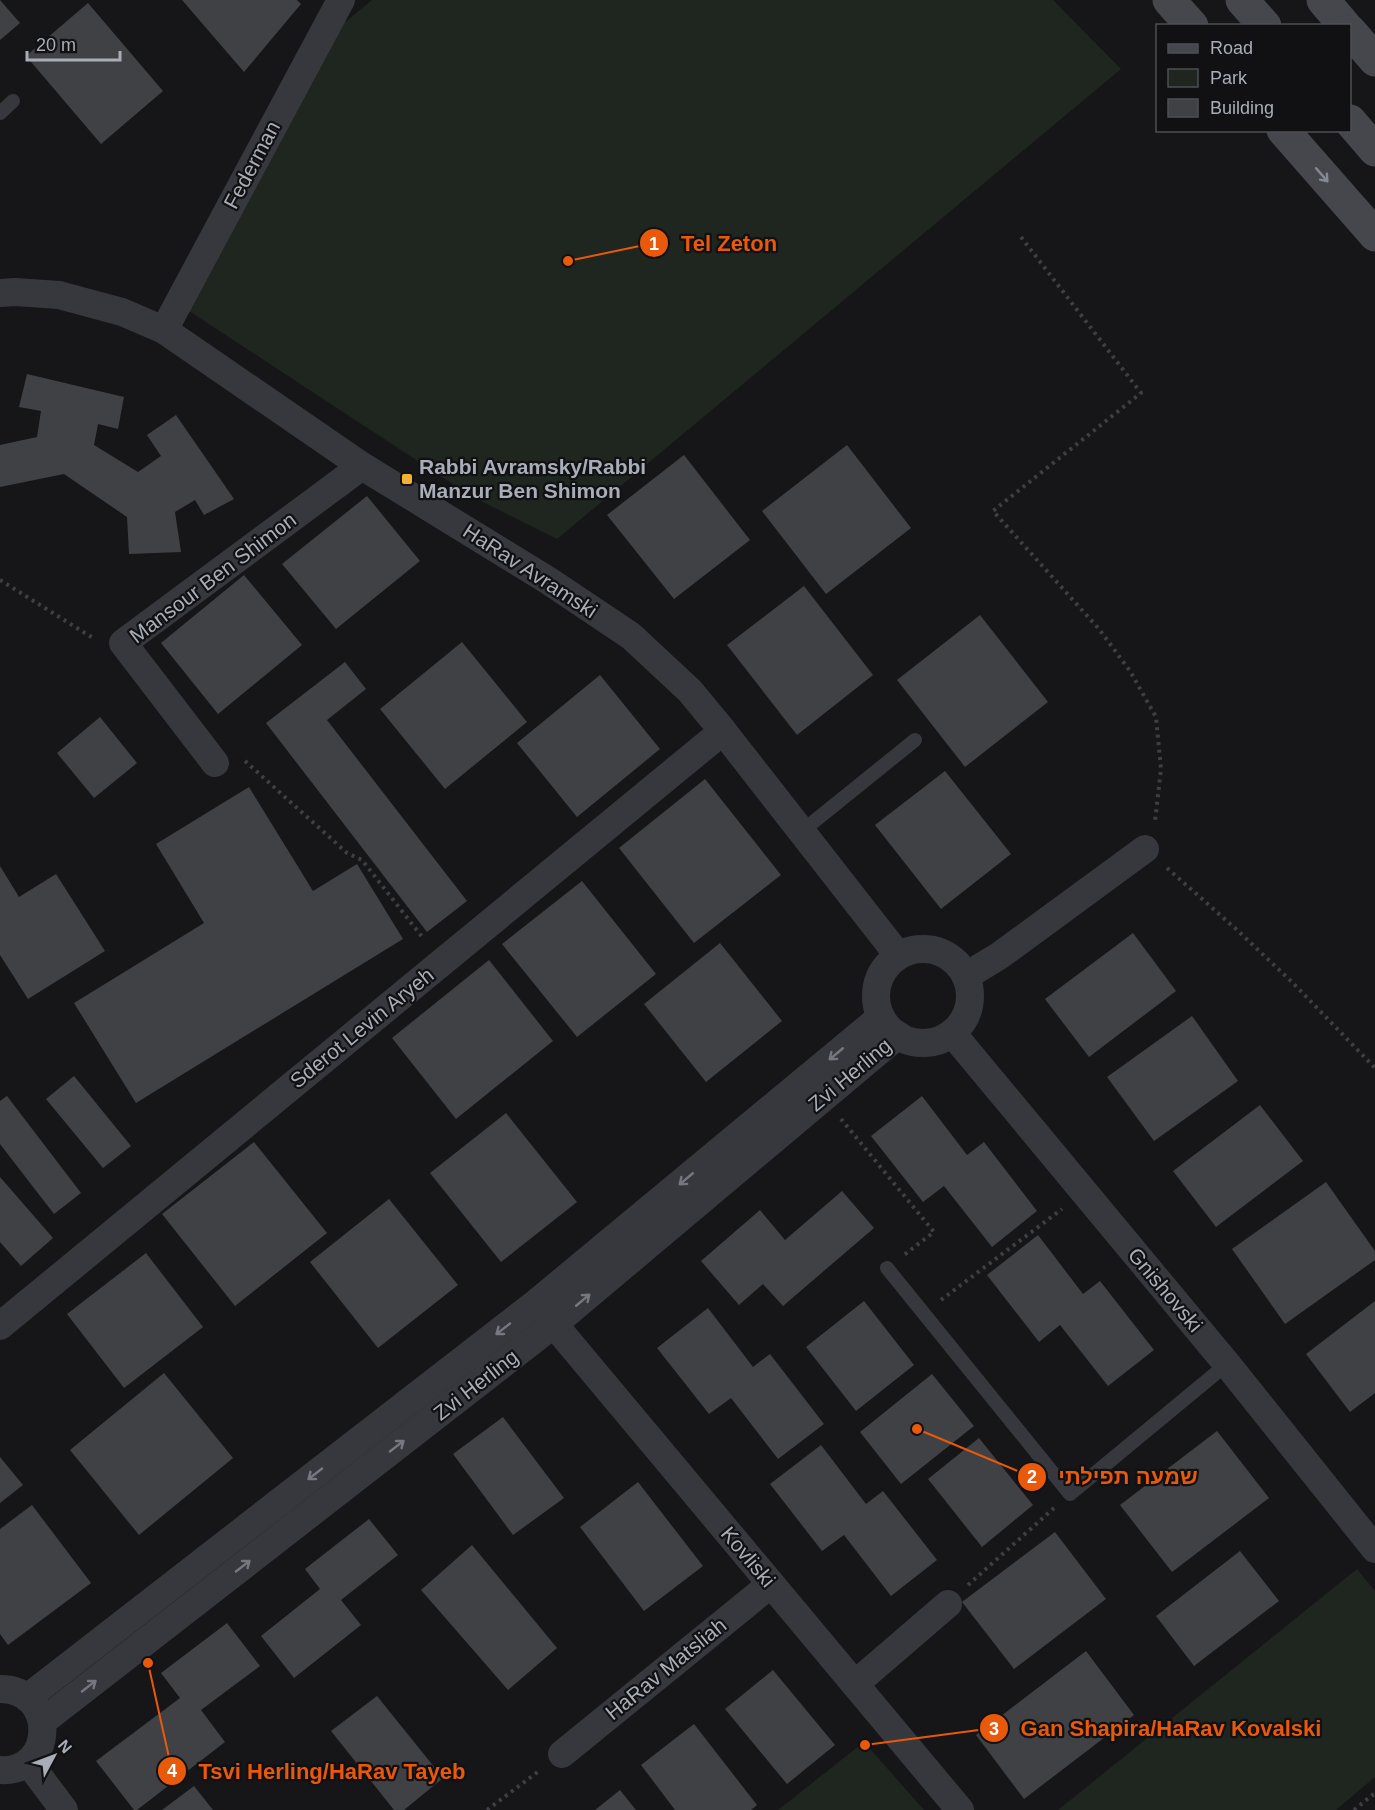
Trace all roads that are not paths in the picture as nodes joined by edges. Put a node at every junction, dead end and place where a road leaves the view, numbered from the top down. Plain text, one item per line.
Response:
1 (341, 0) edge
2 (1169, 0) edge
3 (1242, 0) edge
4 (1323, 0) edge
5 (1189, 24) edge
6 (1263, 24) edge
7 (1343, 24) edge
8 (1351, 32) edge
9 (1375, 60) edge
10 (13, 101) dead end
11 (0, 113) edge
12 (1351, 122) edge
13 (1285, 132) edge
14 (1375, 150) edge
15 (1375, 235) edge
16 (0, 293) edge
17 (164, 330) junction
18 (362, 466) junction
19 (723, 731) junction
20 (915, 740) dead end
21 (215, 763) dead end
22 (801, 832) junction
23 (1145, 849) road end
24 (898, 956) junction
25 (966, 976) junction
26 (890, 1026) junction
27 (952, 1033) junction
28 (887, 1268) road end
29 (545, 1314) junction
30 (0, 1326) edge
31 (1227, 1364) junction
32 (1375, 1549) edge
33 (771, 1584) junction
34 (948, 1604) road end
35 (855, 1684) junction
36 (0, 1689) edge
37 (27, 1698) junction
38 (42, 1722) junction
39 (562, 1754) road end
40 (27, 1762) junction
41 (0, 1770) edge
42 (64, 1810) edge
43 (960, 1810) edge

1 - 17 street, Federman
2 - 5 main road
3 - 6 main road
4 - 7 main road
8 - 9 main road
10 - 11 lane
12 - 14 main road
13 -> 15 main road
16 - 17 street, HaRav Avramski
17 - 18 street, HaRav Avramski
18 - 19 street, HaRav Avramski
18 - 21 street, Mansour Ben Shimon
19 - 22 street, HaRav Avramski
19 - 30 street, Sderot Levin Aryeh
20 - 22 lane
22 - 24 street, HaRav Avramski
23 - 25 street
24 - 25 street
24 - 26 street
25 - 27 street
26 - 27 street
26 -> 29 street, Zvi Herling
29 -> 26 street, Zvi Herling
27 - 31 street, Gnishovski
28 - 31 lane
29 - 33 street, Kovliski
29 -> 37 street, Zvi Herling
38 -> 29 street, Zvi Herling
31 - 32 street, Gnishovski
33 - 35 street, Kovliski
33 - 39 street, HaRav Matsliah
34 - 35 street
35 - 43 street, Kovliski
36 - 37 street
37 - 38 street
38 - 40 street
40 - 41 street
40 - 42 street

